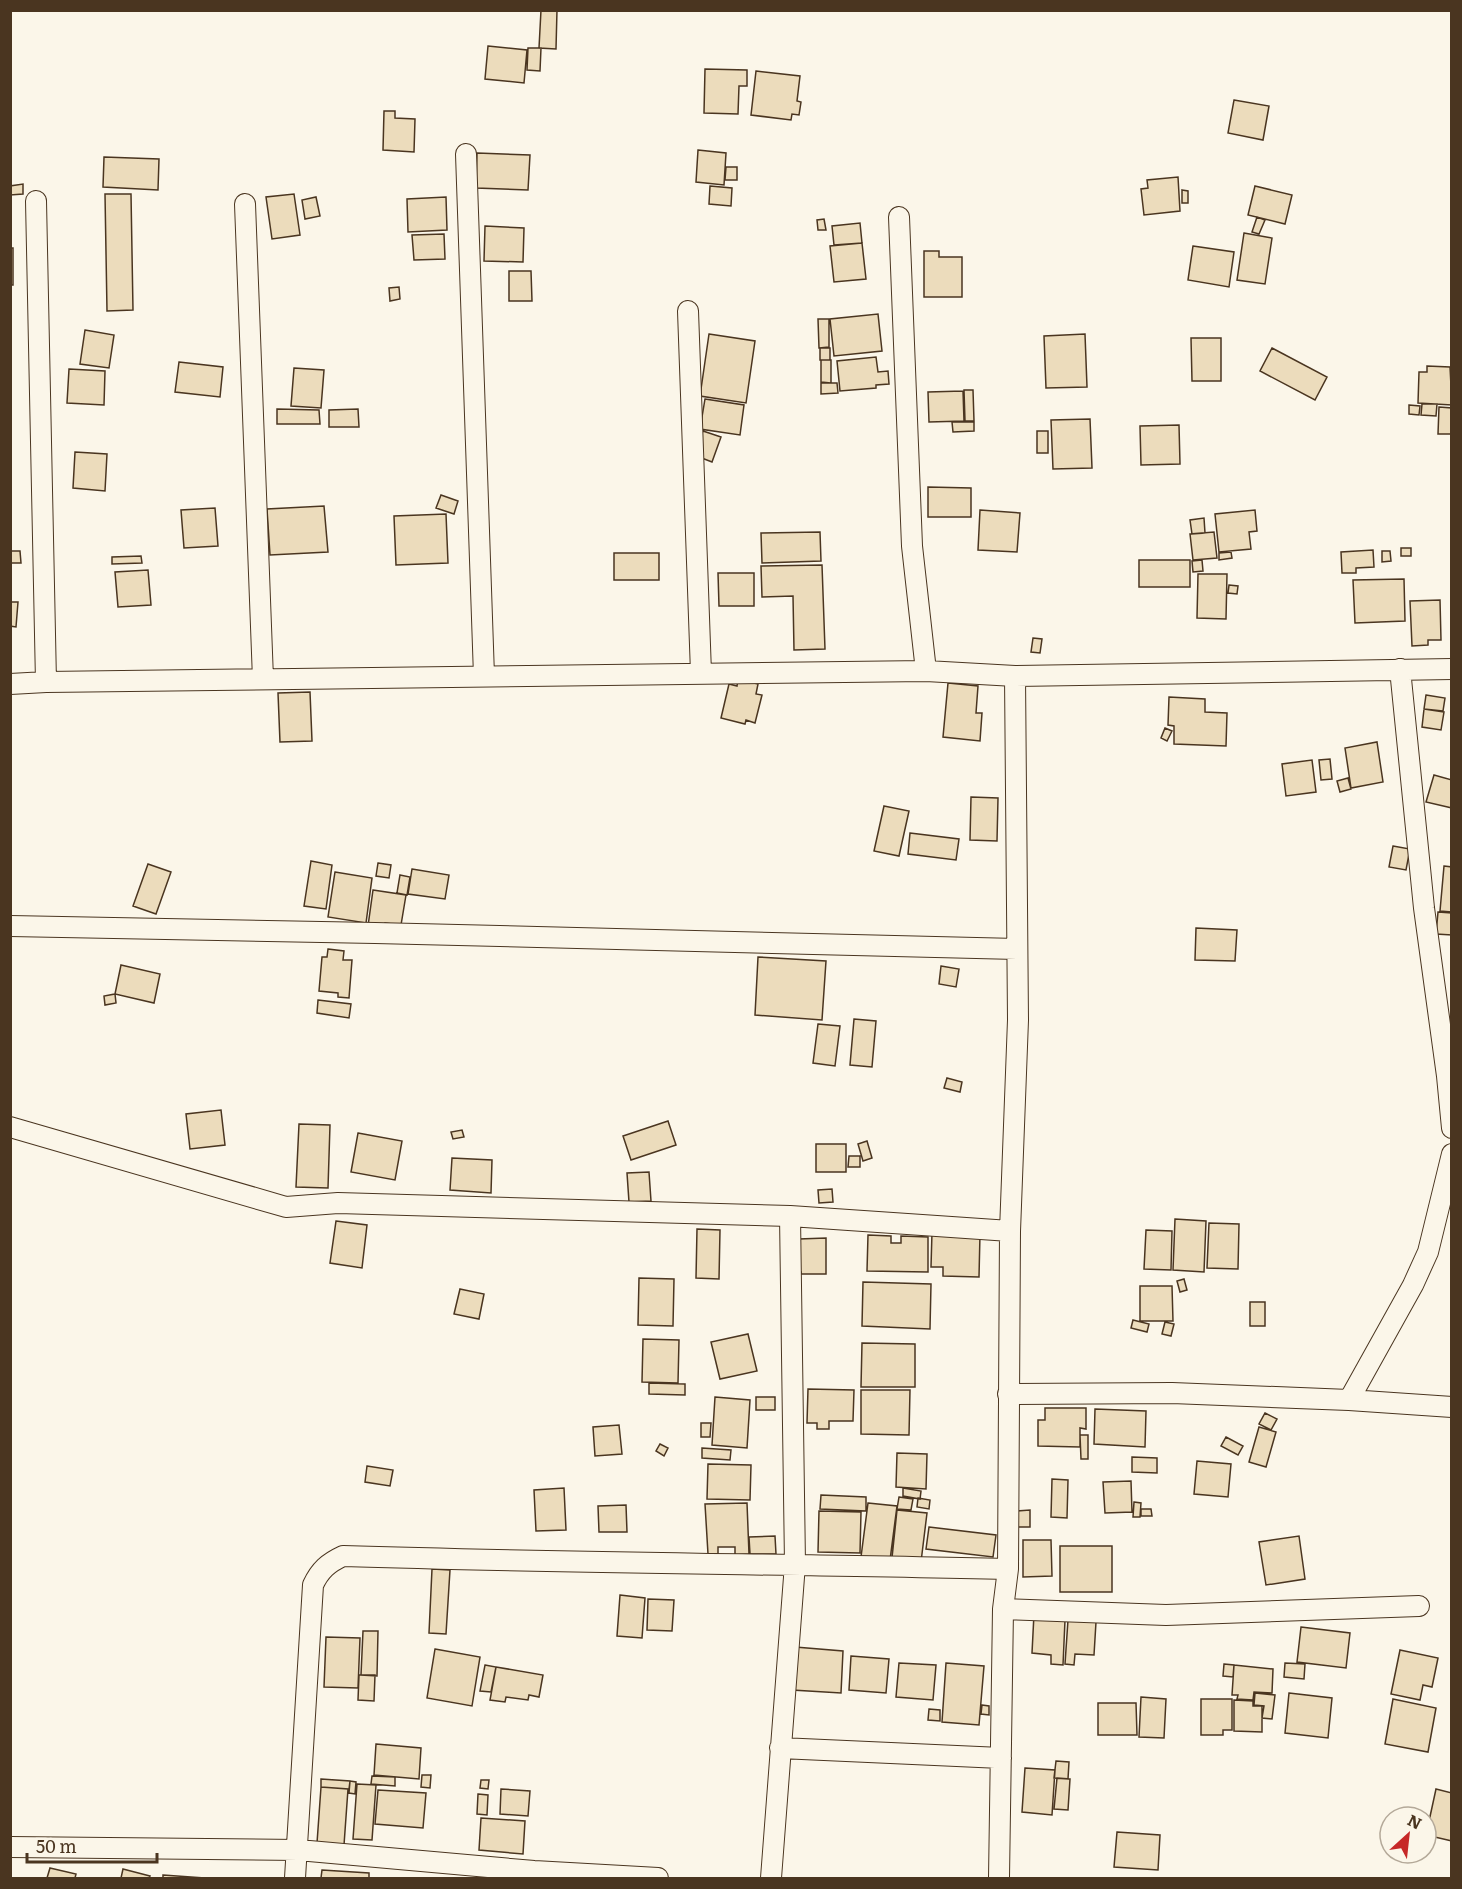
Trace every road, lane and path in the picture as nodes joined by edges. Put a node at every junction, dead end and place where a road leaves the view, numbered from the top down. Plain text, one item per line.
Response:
1 (466, 154) dead end
2 (36, 201) dead end
3 (245, 204) dead end
4 (899, 217) dead end
5 (688, 311) dead end
6 (1400, 669) junction
7 (1452, 669) edge
8 (926, 671) junction
9 (701, 674) junction
10 (484, 676) junction
11 (1016, 676) junction
12 (263, 679) junction
13 (46, 682) junction
14 (10, 684) edge
15 (10, 926) edge
16 (1017, 949) junction
17 (10, 1126) edge
18 (1452, 1128) edge
19 (1452, 1154) edge
20 (790, 1216) junction
21 (1010, 1231) junction
22 (1008, 1394) junction
23 (1349, 1400) junction
24 (1452, 1407) edge
25 (795, 1564) junction
26 (1008, 1569) junction
27 (1419, 1606) dead end
28 (1004, 1609) junction
29 (780, 1748) junction
30 (1001, 1758) junction
31 (10, 1847) edge
32 (298, 1850) junction
33 (295, 1878) edge
34 (658, 1878) edge
35 (771, 1878) edge
36 (999, 1878) edge

1 - 10 street
2 - 13 street
3 - 12 street
4 - 8 street
5 - 9 street
6 - 7 street
6 - 11 street
6 - 18 street
8 - 9 street
8 - 11 street
9 - 10 street
10 - 12 street
11 - 16 street
12 - 13 street
13 - 14 street
15 - 16 street
16 - 21 street
17 - 20 street
19 - 23 street
20 - 21 street
20 - 25 street
21 - 22 street
22 - 23 street
22 - 26 street
23 - 24 street
25 - 26 street
25 - 29 street
25 - 32 street
26 - 28 street
27 - 28 street
28 - 30 street
29 - 30 street
29 - 35 street
30 - 36 street
31 - 32 street
32 - 33 street
32 - 34 street

